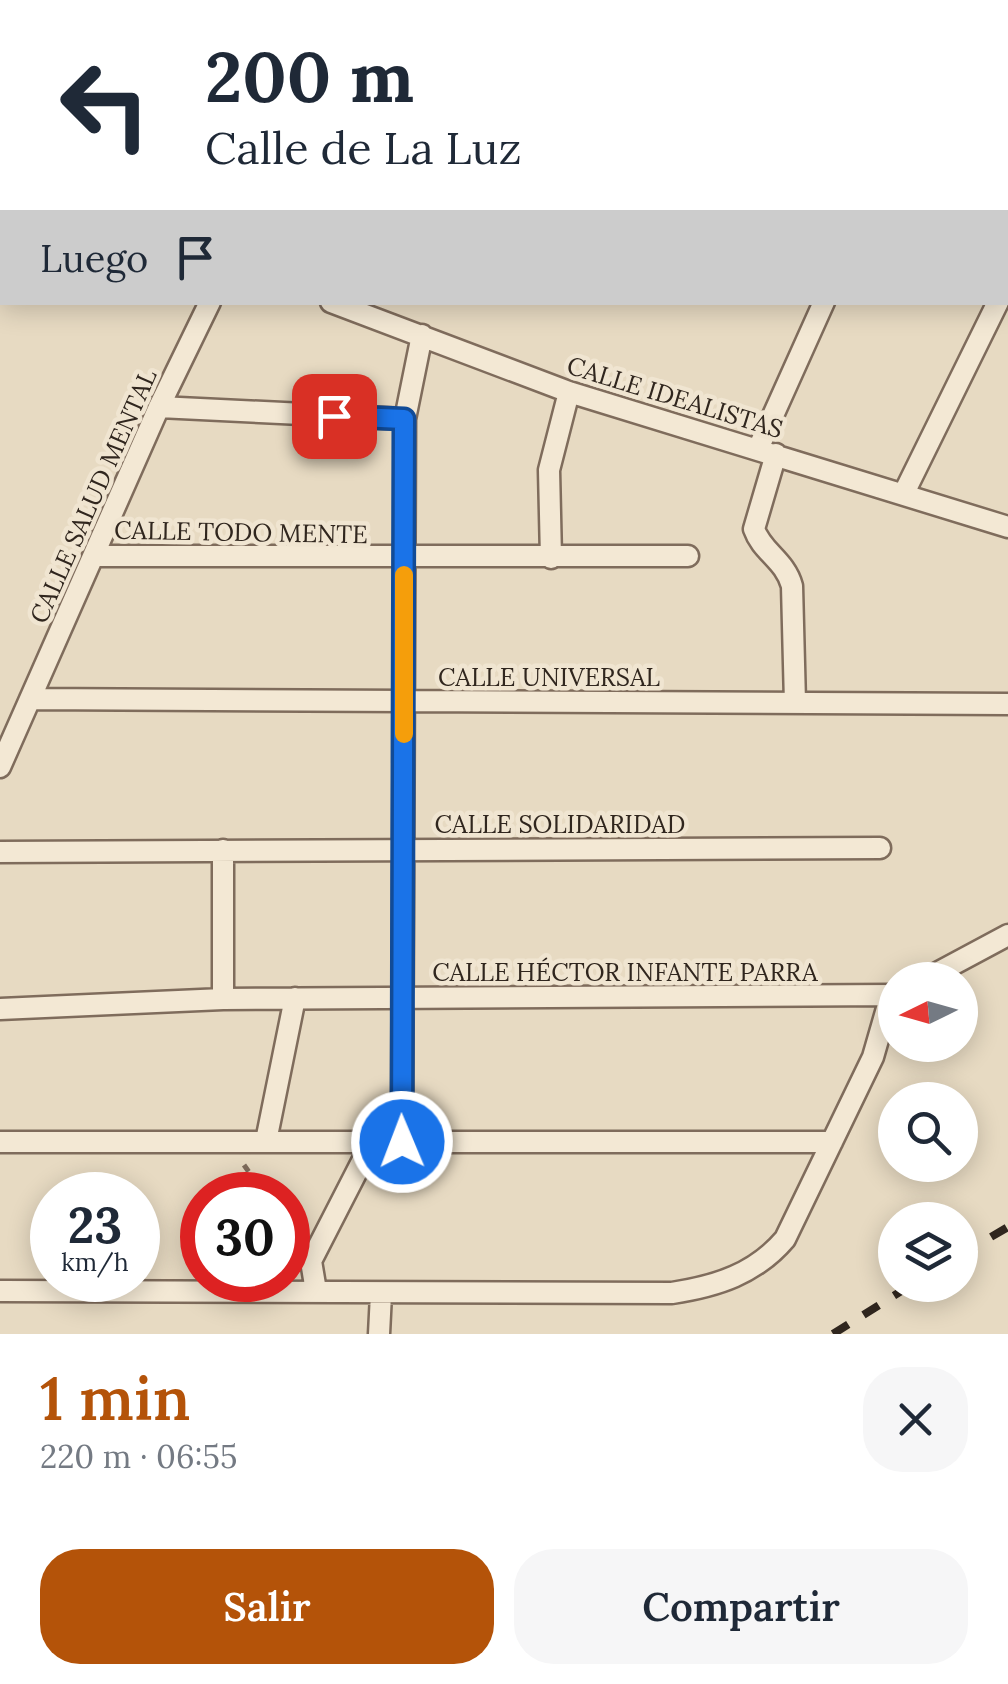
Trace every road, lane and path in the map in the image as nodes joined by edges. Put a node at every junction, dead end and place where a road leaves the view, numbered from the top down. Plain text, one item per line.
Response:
1 (209, 305) edge
2 (339, 305) edge
3 (823, 305) edge
4 (997, 305) edge
5 (422, 335) junction
6 (569, 392) junction
7 (159, 407) junction
8 (404, 419) junction
9 (767, 452) junction
10 (904, 493) junction
11 (1008, 527) edge
12 (94, 556) junction
13 (688, 556) dead end
14 (550, 558) junction
15 (404, 559) junction
16 (30, 699) junction
17 (404, 701) junction
18 (795, 703) junction
19 (1008, 704) edge
20 (0, 767) edge
21 (880, 848) dead end
22 (224, 850) junction
23 (403, 850) junction
24 (0, 852) edge
25 (1008, 935) edge
26 (958, 962) edge
27 (400, 997) junction
28 (878, 997) edge
29 (295, 998) junction
30 (223, 999) junction
31 (0, 1008) edge
32 (878, 1041) edge
33 (227, 1140) junction
34 (266, 1141) junction
35 (0, 1142) edge
36 (372, 1142) junction
37 (402, 1142) junction
38 (832, 1142) junction
39 (249, 1172) edge
40 (0, 1290) edge
41 (316, 1292) junction
42 (380, 1294) junction
43 (379, 1334) edge

1 - 7 street, CALLE SALUD MENTAL
2 - 5 street, CALLE IDEALISTAS
3 - 9 street
4 - 10 street
5 - 6 street, CALLE IDEALISTAS
5 - 8 street
6 - 9 street, CALLE IDEALISTAS
6 - 14 street
7 - 8 street
7 - 12 street, CALLE SALUD MENTAL
8 - 15 street
9 - 10 street, CALLE IDEALISTAS
9 - 18 street
10 - 11 street, CALLE IDEALISTAS
12 - 15 street, CALLE TODO MENTE
12 - 16 street, CALLE SALUD MENTAL
13 - 14 street, CALLE TODO MENTE
14 - 15 street, CALLE TODO MENTE
15 - 17 street
16 - 17 street, CALLE UNIVERSAL
16 - 20 street, CALLE SALUD MENTAL
17 - 18 street, CALLE UNIVERSAL
17 - 23 street
18 - 19 street, CALLE UNIVERSAL
21 - 23 street, CALLE SOLIDARIDAD
22 - 23 street, CALLE SOLIDARIDAD
22 - 24 street, CALLE SOLIDARIDAD
22 - 30 street
23 - 27 street
25 - 26 street
27 - 28 street, CALLE HÉCTOR INFANTE PARRA
27 - 29 street, CALLE HÉCTOR INFANTE PARRA
27 - 37 street
29 - 30 street, CALLE HÉCTOR INFANTE PARRA
29 - 34 street
30 - 31 street, CALLE HÉCTOR INFANTE PARRA
32 - 38 street
33 - 34 street
33 - 35 street
33 - 39 path
34 - 36 street
36 - 37 street
36 - 41 street
37 - 38 street
38 - 42 street
40 - 41 street
41 - 42 street
42 - 43 street

